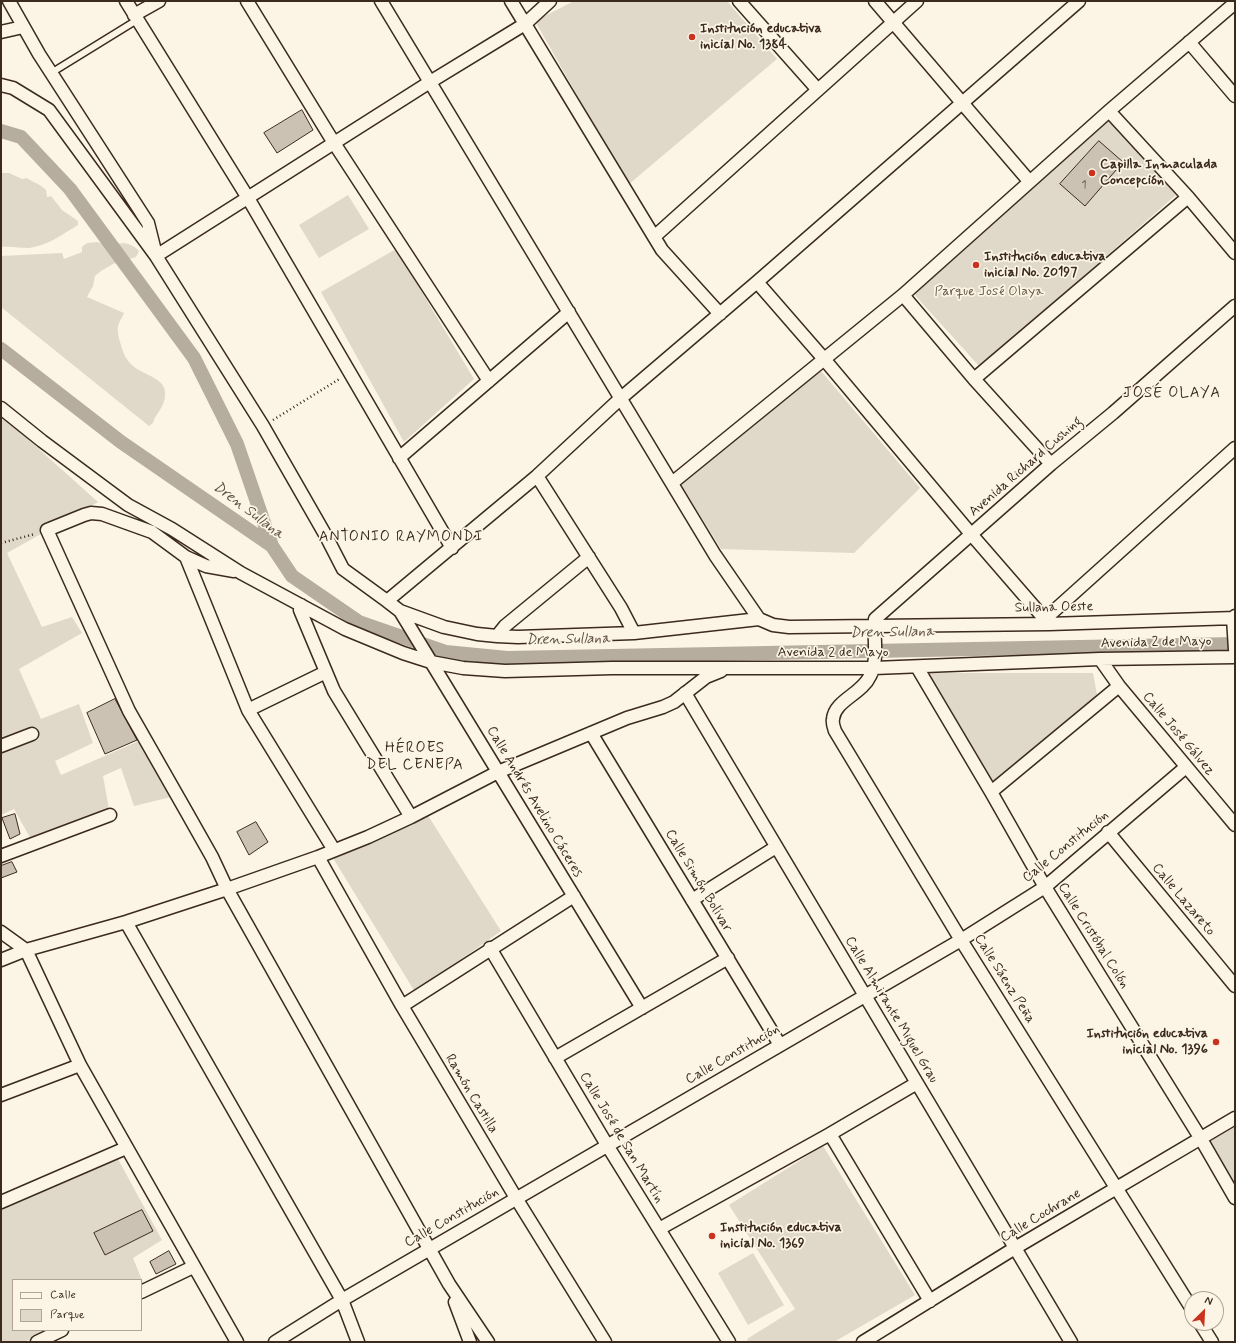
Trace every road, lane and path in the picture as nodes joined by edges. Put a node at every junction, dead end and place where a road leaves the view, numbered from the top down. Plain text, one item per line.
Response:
1 (8, 1) edge
2 (126, 1) edge
3 (159, 1) edge
4 (247, 1) edge
5 (381, 1) edge
6 (511, 1) edge
7 (550, 1) edge
8 (739, 1) edge
9 (875, 1) edge
10 (917, 1) edge
11 (1079, 1) edge
12 (1235, 3) edge
13 (136, 18) junction
14 (894, 21) junction
15 (525, 24) junction
16 (23, 27) junction
17 (1, 32) edge
18 (1189, 42) junction
19 (51, 73) junction
20 (430, 82) junction
21 (1, 85) edge
22 (818, 90) junction
23 (1235, 96) edge
24 (963, 102) junction
25 (1109, 111) junction
26 (334, 143) junction
27 (1029, 181) junction
28 (1188, 197) junction
29 (248, 198) junction
30 (654, 237) junction
31 (1235, 253) edge
32 (156, 256) junction
33 (757, 282) junction
34 (903, 295) junction
35 (1235, 306) edge
36 (569, 312) junction
37 (720, 314) junction
38 (824, 359) junction
39 (350, 373) junction
40 (974, 379) junction
41 (489, 381) junction
42 (621, 398) junction
43 (1, 408) edge
44 (263, 426) junction
45 (1235, 448) edge
46 (399, 458) junction
47 (1051, 464) junction
48 (537, 476) junction
49 (672, 483) junction
50 (47, 530) junction
51 (971, 534) junction
52 (1, 543) edge
53 (452, 548) junction
54 (186, 557) junction
55 (589, 557) junction
56 (241, 573) junction
57 (387, 601) junction
58 (301, 605) junction
59 (400, 610) junction
60 (759, 619) junction
61 (1234, 620) edge
62 (1047, 622) junction
63 (874, 629) junction
64 (634, 633) junction
65 (497, 636) junction
66 (1235, 650) edge
67 (1235, 657) edge
68 (428, 658) junction
69 (1100, 659) junction
70 (874, 666) junction
71 (917, 667) junction
72 (727, 668) junction
73 (326, 672) junction
74 (1119, 686) junction
75 (685, 693) junction
76 (248, 710) junction
77 (591, 733) junction
78 (32, 734) dead end
79 (1, 746) edge
80 (1186, 767) junction
81 (498, 772) junction
82 (991, 792) junction
83 (110, 815) dead end
84 (411, 817) junction
85 (1235, 825) edge
86 (1108, 832) junction
87 (776, 847) junction
88 (334, 850) junction
89 (1, 856) edge
90 (318, 857) junction
91 (1045, 887) junction
92 (226, 889) junction
93 (574, 896) junction
94 (692, 900) junction
95 (126, 922) junction
96 (1, 932) edge
97 (961, 940) junction
98 (490, 948) junction
99 (26, 950) junction
100 (728, 958) junction
101 (1, 960) edge
102 (1235, 986) edge
103 (865, 996) junction
104 (402, 1006) junction
105 (642, 1008) junction
106 (780, 1045) junction
107 (555, 1058) junction
108 (80, 1065) junction
109 (917, 1083) junction
110 (1, 1095) edge
111 (1235, 1118) edge
112 (830, 1134) junction
113 (1201, 1139) junction
114 (607, 1146) junction
115 (126, 1148) junction
116 (1116, 1188) junction
117 (516, 1198) junction
118 (1235, 1198) edge
119 (1, 1202) edge
120 (659, 1229) junction
121 (1015, 1248) junction
122 (429, 1249) junction
123 (193, 1267) junction
124 (449, 1284) junction
125 (142, 1292) edge
126 (1184, 1296) edge
127 (342, 1300) junction
128 (930, 1301) junction
129 (60, 1331) edge
130 (1205, 1331) edge
131 (1065, 1340) edge
132 (37, 1342) edge
133 (237, 1342) edge
134 (275, 1342) edge
135 (358, 1342) edge
136 (470, 1342) edge
137 (488, 1342) edge
138 (605, 1342) edge
139 (729, 1342) edge
140 (864, 1342) edge
141 (1212, 1342) edge

1 - 16 street
2 - 13 street
3 - 13 street
4 - 26 street
5 - 20 street
6 - 15 street
7 - 15 street
8 - 22 street
9 - 14 street
10 - 14 street
11 - 24 street
12 - 18 street
13 - 19 lane
13 - 29 street
14 - 22 street
14 - 24 street
15 - 20 street
15 - 30 street
16 - 17 street
16 - 19 street
18 - 23 street
18 - 25 street
19 - 32 street
20 - 26 street
20 - 36 street
21 - 32 street
22 - 30 street
24 - 27 street
24 - 33 street
25 - 27 street
25 - 28 street
26 - 29 street
26 - 41 street
27 - 34 street
28 - 31 street
28 - 40 street
29 - 32 street
29 - 39 street
30 - 37 street
32 - 44 street
33 - 37 street
33 - 38 street
34 - 38 street
34 - 40 street
35 - 47 street, Avenida Richard Cushing
36 - 41 street
36 - 42 street
37 - 42 street
38 - 49 street
38 - 51 street
39 - 44 path
39 - 46 street
40 - 47 street
41 - 46 street
42 - 48 street
42 - 49 street
43 - 56 street
44 - 57 street
45 - 62 street
46 - 53 street
47 - 51 street, Avenida Richard Cushing
48 - 53 street
48 - 55 street
49 - 60 street
50 - 52 path
50 - 54 street
50 - 92 street
51 - 62 street
51 - 63 street, Avenida Richard Cushing
53 - 57 street
54 - 56 street
54 - 76 street
55 - 64 street
55 - 65 street
56 - 58 street, Avenida 2 de Mayo
57 - 59 street
58 - 68 street, Avenida 2 de Mayo
58 - 73 street
59 - 65 street
59 - 68 street, Calle Andrés Avelino Cáceres
60 - 63 street, Sullana Oeste
60 - 64 street
61 - 62 street, Sullana Oeste
61 - 66 street
62 - 63 street, Sullana Oeste
63 - 70 street
64 - 65 street
67 - 69 street, Avenida 2 de Mayo
68 - 72 street, Avenida 2 de Mayo
68 - 81 street, Calle Andrés Avelino Cáceres
69 - 71 street, Avenida 2 de Mayo
69 - 74 street, Calle José Gálvez
70 - 71 street, Avenida 2 de Mayo
70 - 72 street, Avenida 2 de Mayo
70 - 97 street, Calle Sáenz Peña
71 - 82 street, Calle Cristóbal Colón
72 - 75 street
73 - 76 street
73 - 84 street
74 - 80 street, Calle José Gálvez
74 - 82 street
75 - 77 street
75 - 87 street, Calle Almirante Miguel Grau
76 - 88 street
77 - 81 street
77 - 94 street, Calle Simón Bolívar
78 - 79 street
80 - 85 street, Calle José Gálvez
80 - 86 street, Calle Constitución
81 - 84 street
81 - 93 street, Calle Andrés Avelino Cáceres
82 - 91 street, Calle Cristóbal Colón
83 - 89 street
84 - 88 street
86 - 91 street, Calle Constitución
86 - 102 street, Calle Lazareto
87 - 94 street
87 - 103 street, Calle Almirante Miguel Grau
88 - 90 street
90 - 92 street
90 - 104 street, Ramón Castilla
91 - 97 street, Calle Constitución
91 - 113 street, Calle Cristóbal Colón
92 - 95 street
92 - 122 street
93 - 98 street
93 - 105 street, Calle Andrés Avelino Cáceres
94 - 100 street, Calle Simón Bolívar
95 - 99 street
95 - 127 street
96 - 99 street
97 - 103 street, Calle Constitución
97 - 116 street, Calle Sáenz Peña
98 - 104 street
98 - 107 street, Calle José de San Martín
99 - 101 street
99 - 108 street
100 - 105 street
100 - 106 street, Calle Simón Bolívar
103 - 106 street, Calle Constitución
103 - 109 street, Calle Almirante Miguel Grau
104 - 117 street, Ramón Castilla
105 - 107 street
106 - 114 street, Calle Constitución
107 - 114 street, Calle José de San Martín
108 - 110 street
108 - 115 street
109 - 112 street
109 - 121 street, Calle Almirante Miguel Grau
111 - 113 street, Calle Cochrane
112 - 120 street
112 - 128 street
113 - 116 street, Calle Cochrane
113 - 118 street, Calle Cristóbal Colón
114 - 117 street, Calle Constitución
114 - 120 street, Calle José de San Martín
115 - 119 street
115 - 123 street
116 - 121 street, Calle Cochrane
116 - 126 street, Calle Sáenz Peña
117 - 122 street, Calle Constitución
117 - 138 street, Ramón Castilla
120 - 139 street, Calle José de San Martín
121 - 128 street, Calle Cochrane
121 - 131 street, Calle Almirante Miguel Grau
122 - 124 street
122 - 127 street, Calle Constitución
123 - 125 street
123 - 133 street
124 - 136 street
124 - 137 street
127 - 134 street, Calle Constitución
127 - 135 street
128 - 140 street, Calle Cochrane
129 - 132 street
130 - 141 street

